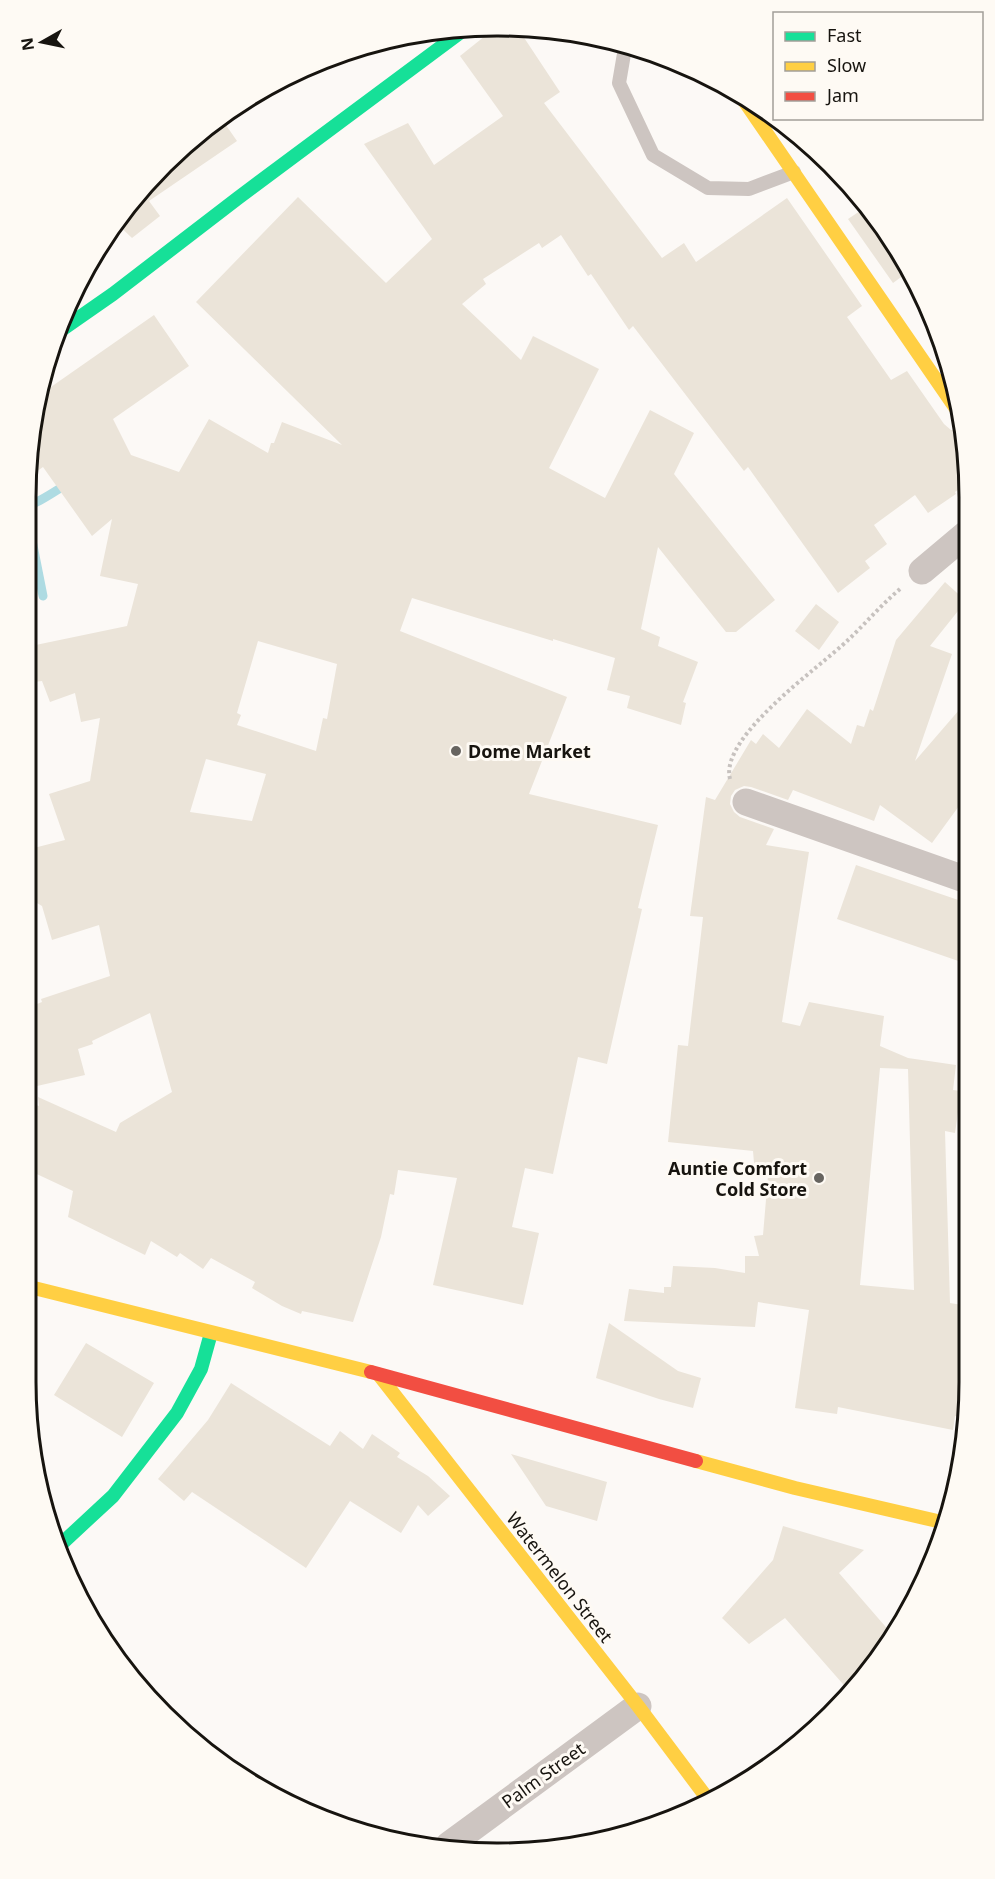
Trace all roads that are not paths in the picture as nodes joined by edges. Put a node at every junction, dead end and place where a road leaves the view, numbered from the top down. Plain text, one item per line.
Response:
1 (451, 39) edge
2 (624, 54) edge
3 (753, 113) edge
4 (794, 172) junction
5 (70, 324) edge
6 (947, 396) edge
7 (959, 540) edge
8 (922, 571) road end
9 (746, 802) road end
10 (959, 877) edge
11 (36, 1289) edge
12 (211, 1333) junction
13 (379, 1375) junction
14 (937, 1521) edge
15 (64, 1541) edge
16 (638, 1706) junction
17 (704, 1794) edge
18 (455, 1841) edge

1 - 5 street
2 - 4 lane
3 - 4 street
4 - 6 street
7 - 8 street
9 - 10 street
11 - 12 street
12 - 13 street
12 - 15 street
13 - 14 street
13 - 16 street, Watermelon Street
16 - 17 street, Watermelon Street
16 - 18 street, Palm Street

